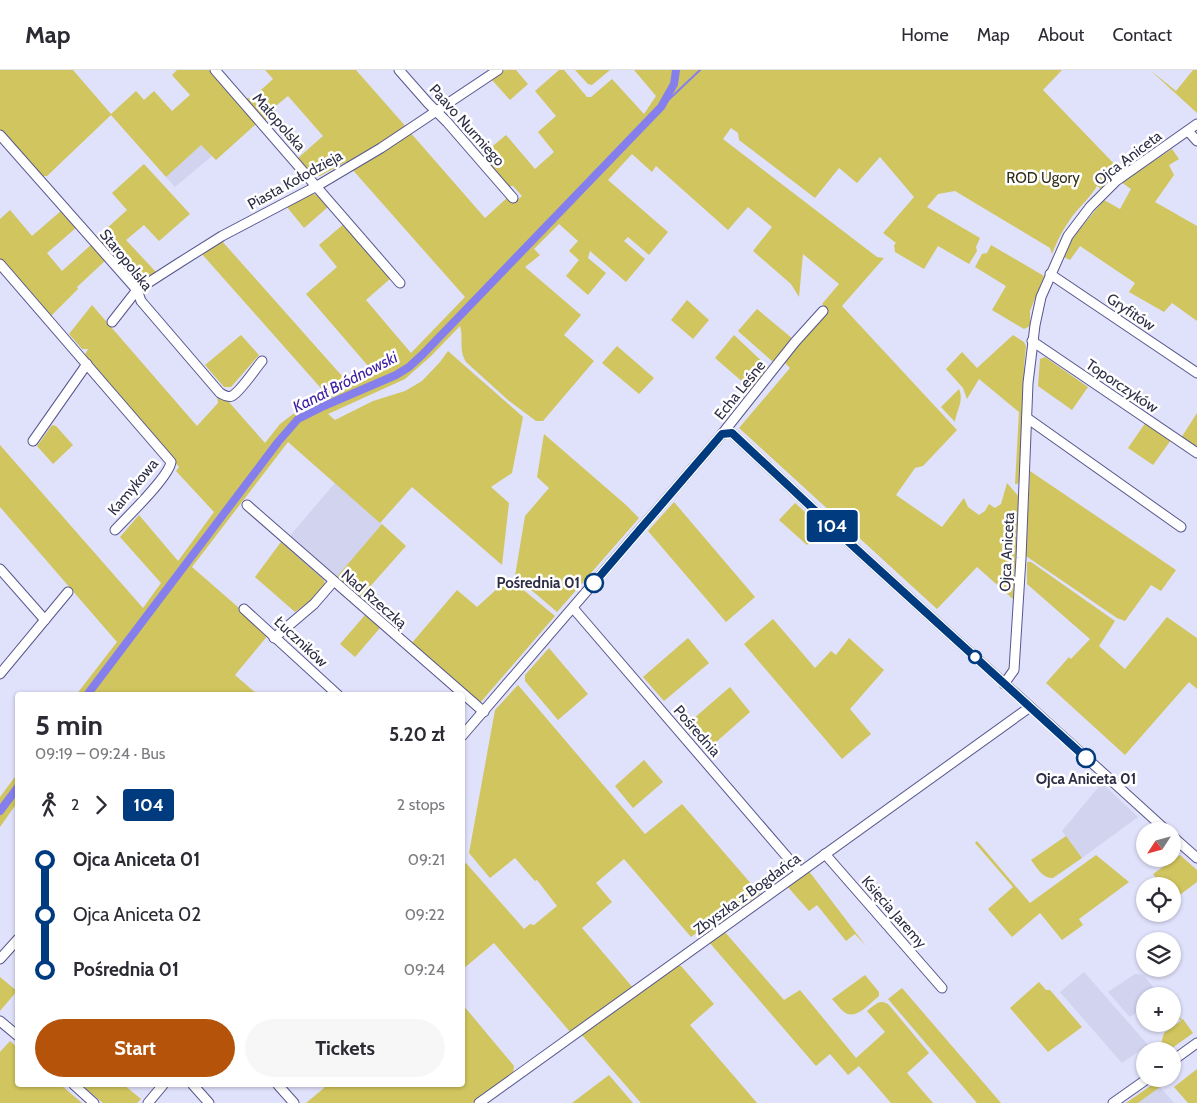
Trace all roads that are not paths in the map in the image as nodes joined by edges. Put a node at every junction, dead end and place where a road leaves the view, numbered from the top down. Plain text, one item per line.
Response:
1 (215, 70) edge
2 (399, 70) edge
3 (498, 70) edge
4 (437, 111) junction
5 (1197, 124) edge
6 (1188, 131) junction
7 (0, 135) edge
8 (1197, 141) edge
9 (317, 186) junction
10 (514, 198) dead end
11 (0, 264) edge
12 (1050, 274) junction
13 (400, 283) dead end
14 (137, 290) junction
15 (823, 311) dead end
16 (112, 322) dead end
17 (1032, 341) junction
18 (262, 360) dead end
19 (87, 364) junction
20 (1197, 373) edge
21 (1027, 418) junction
22 (722, 434) junction
23 (33, 441) dead end
24 (1197, 453) edge
25 (247, 505) dead end
26 (1181, 528) dead end
27 (115, 530) dead end
28 (0, 570) edge
29 (333, 582) junction
30 (68, 592) dead end
31 (573, 608) junction
32 (244, 609) dead end
33 (45, 620) junction
34 (274, 638) junction
35 (0, 674) edge
36 (1004, 684) junction
37 (335, 692) edge
38 (461, 692) edge
39 (465, 696) edge
40 (1030, 707) junction
41 (484, 712) junction
42 (465, 733) edge
43 (1157, 822) edge
44 (1181, 844) edge
45 (825, 854) junction
46 (1197, 858) edge
47 (800, 872) junction
48 (15, 945) edge
49 (0, 959) edge
50 (942, 988) dead end
51 (0, 1021) edge
52 (15, 1034) edge
53 (1197, 1043) edge
54 (1181, 1055) edge
55 (76, 1087) edge
56 (162, 1087) edge
57 (196, 1087) edge
58 (280, 1087) edge
59 (1136, 1087) edge
60 (94, 1103) edge
61 (148, 1103) edge
62 (209, 1103) edge
63 (294, 1103) edge
64 (479, 1103) edge
65 (1113, 1103) edge

1 - 9 street, Małopolska
2 - 4 street, Paavo Nurmiego
3 - 4 street, Piasta Kołodzieja
4 - 9 street, Piasta Kołodzieja
4 - 10 street, Paavo Nurmiego
5 - 6 street, Ojca Aniceta
6 - 8 street
6 - 12 street, Ojca Aniceta
7 - 14 street, Staropolska
9 - 13 street, Małopolska
9 - 14 street, Piasta Kołodzieja
11 - 19 street
12 - 17 street, Ojca Aniceta
12 - 20 street, Gryfitów
14 - 16 street, Piasta Kołodzieja
14 - 18 street, Staropolska
15 - 22 street, Echa Leśne
17 - 21 street, Ojca Aniceta
17 - 24 street, Toporczyków
19 - 23 street
19 - 27 street, Kamykowa
21 - 26 street
21 - 36 street, Ojca Aniceta
22 - 31 street, Echa Leśne
22 - 36 street
25 - 29 street, Nad Rzeczką
28 - 33 street
29 - 34 street
29 - 38 street, Nad Rzeczką
30 - 33 street
31 - 41 street, Echa Leśne
31 - 47 street, Pośrednia
32 - 34 street, Łuczników
33 - 35 street
34 - 37 street, Łuczników
36 - 40 street
39 - 41 street, Nad Rzeczką
40 - 43 street
40 - 45 street, Zbyszka z Bogdańca
41 - 42 street, Echa Leśne
44 - 46 street
45 - 47 street, Zbyszka z Bogdańca
45 - 50 street, Księcia Jaremy
47 - 64 street, Zbyszka z Bogdańca
48 - 49 street
51 - 52 street
53 - 54 street
55 - 60 street
56 - 61 street
57 - 62 street
58 - 63 street
59 - 65 street

